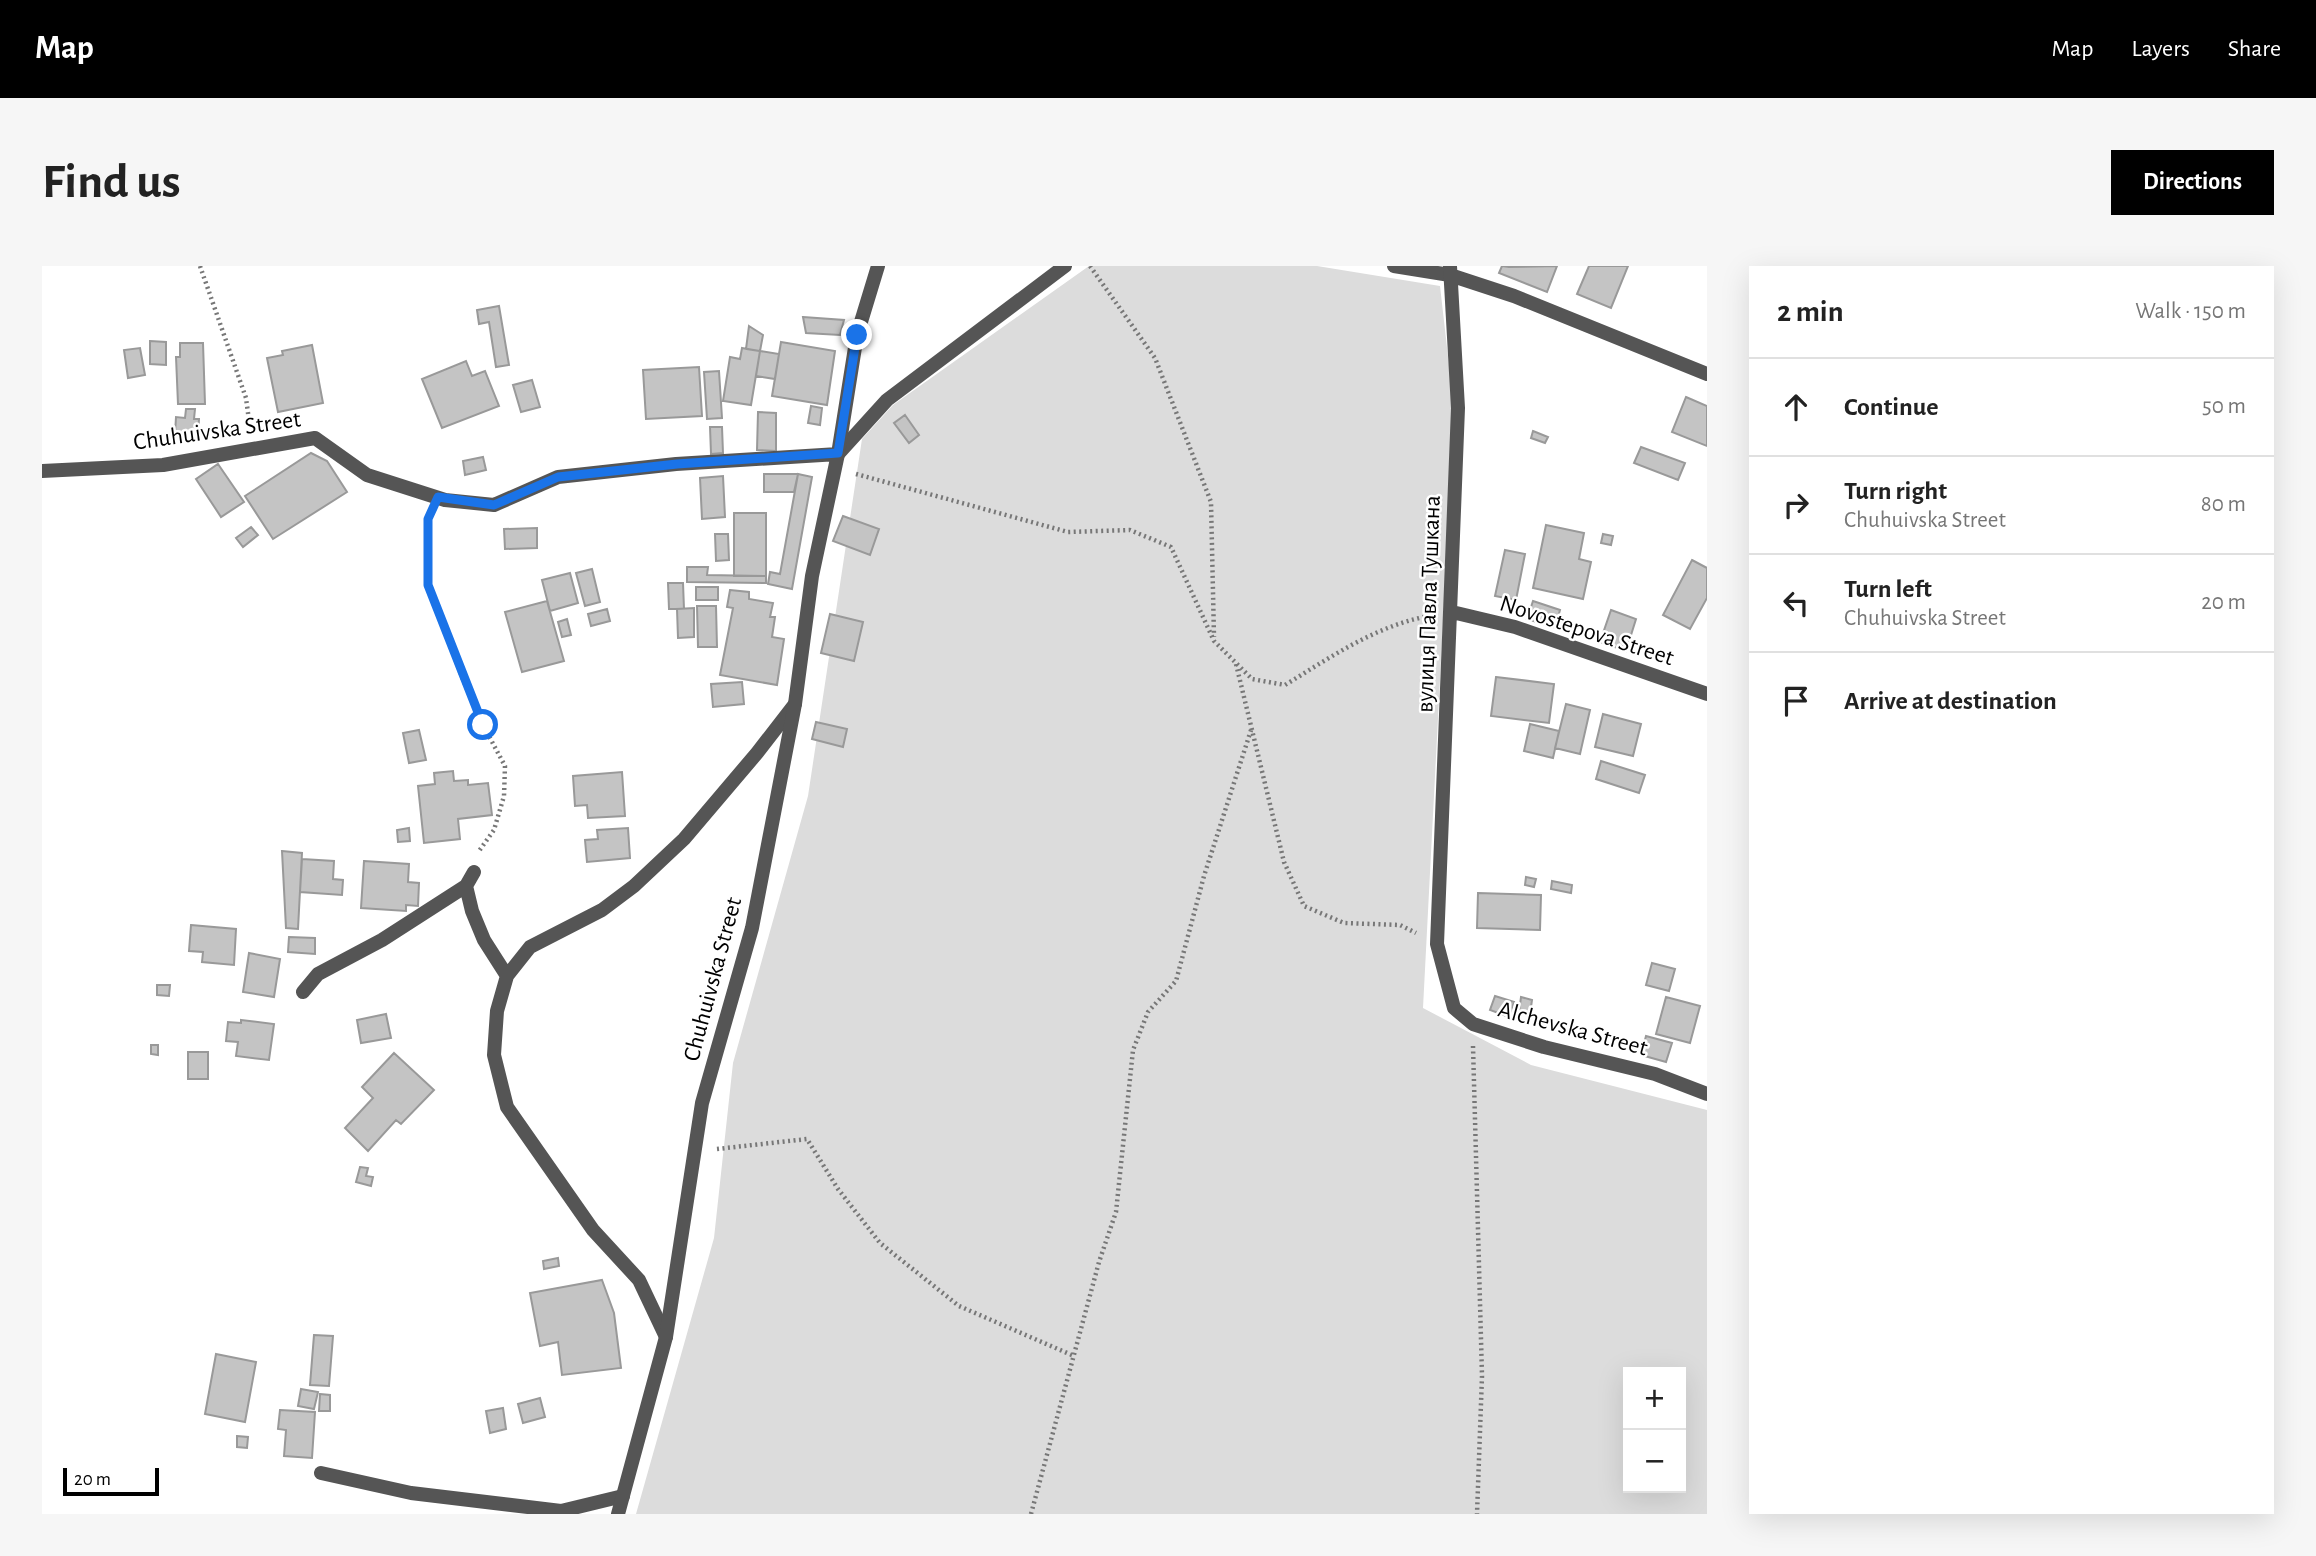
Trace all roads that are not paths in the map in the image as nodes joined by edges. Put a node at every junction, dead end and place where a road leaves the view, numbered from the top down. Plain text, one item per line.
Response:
1 (878, 266) edge
2 (1065, 266) edge
3 (1394, 266) edge
4 (1450, 270) edge
5 (1707, 374) edge
6 (836, 461) junction
7 (42, 471) edge
8 (1452, 611) junction
9 (1707, 694) edge
10 (794, 704) junction
11 (474, 872) road end
12 (466, 886) junction
13 (1437, 944) joint
14 (507, 976) junction
15 (303, 992) dead end
16 (1707, 1094) edge
17 (666, 1337) junction
18 (321, 1473) dead end
19 (623, 1496) junction
20 (618, 1514) edge

1 - 6 street, Chuhuivska Street
2 - 6 street
3 - 4 street
4 - 5 street
4 - 8 street, вулиця Павла Тушкана
6 - 7 street, Chuhuivska Street
6 - 10 street, Chuhuivska Street
8 - 9 street, Novostepova Street
8 - 13 street, вулиця Павла Тушкана
10 - 14 street
10 - 17 street, Chuhuivska Street
11 - 12 street
12 - 14 street
12 - 15 street
13 - 16 street, Alchevska Street
14 - 17 street
17 - 19 street, Chuhuivska Street
18 - 19 street
19 - 20 street, Chuhuivska Street

